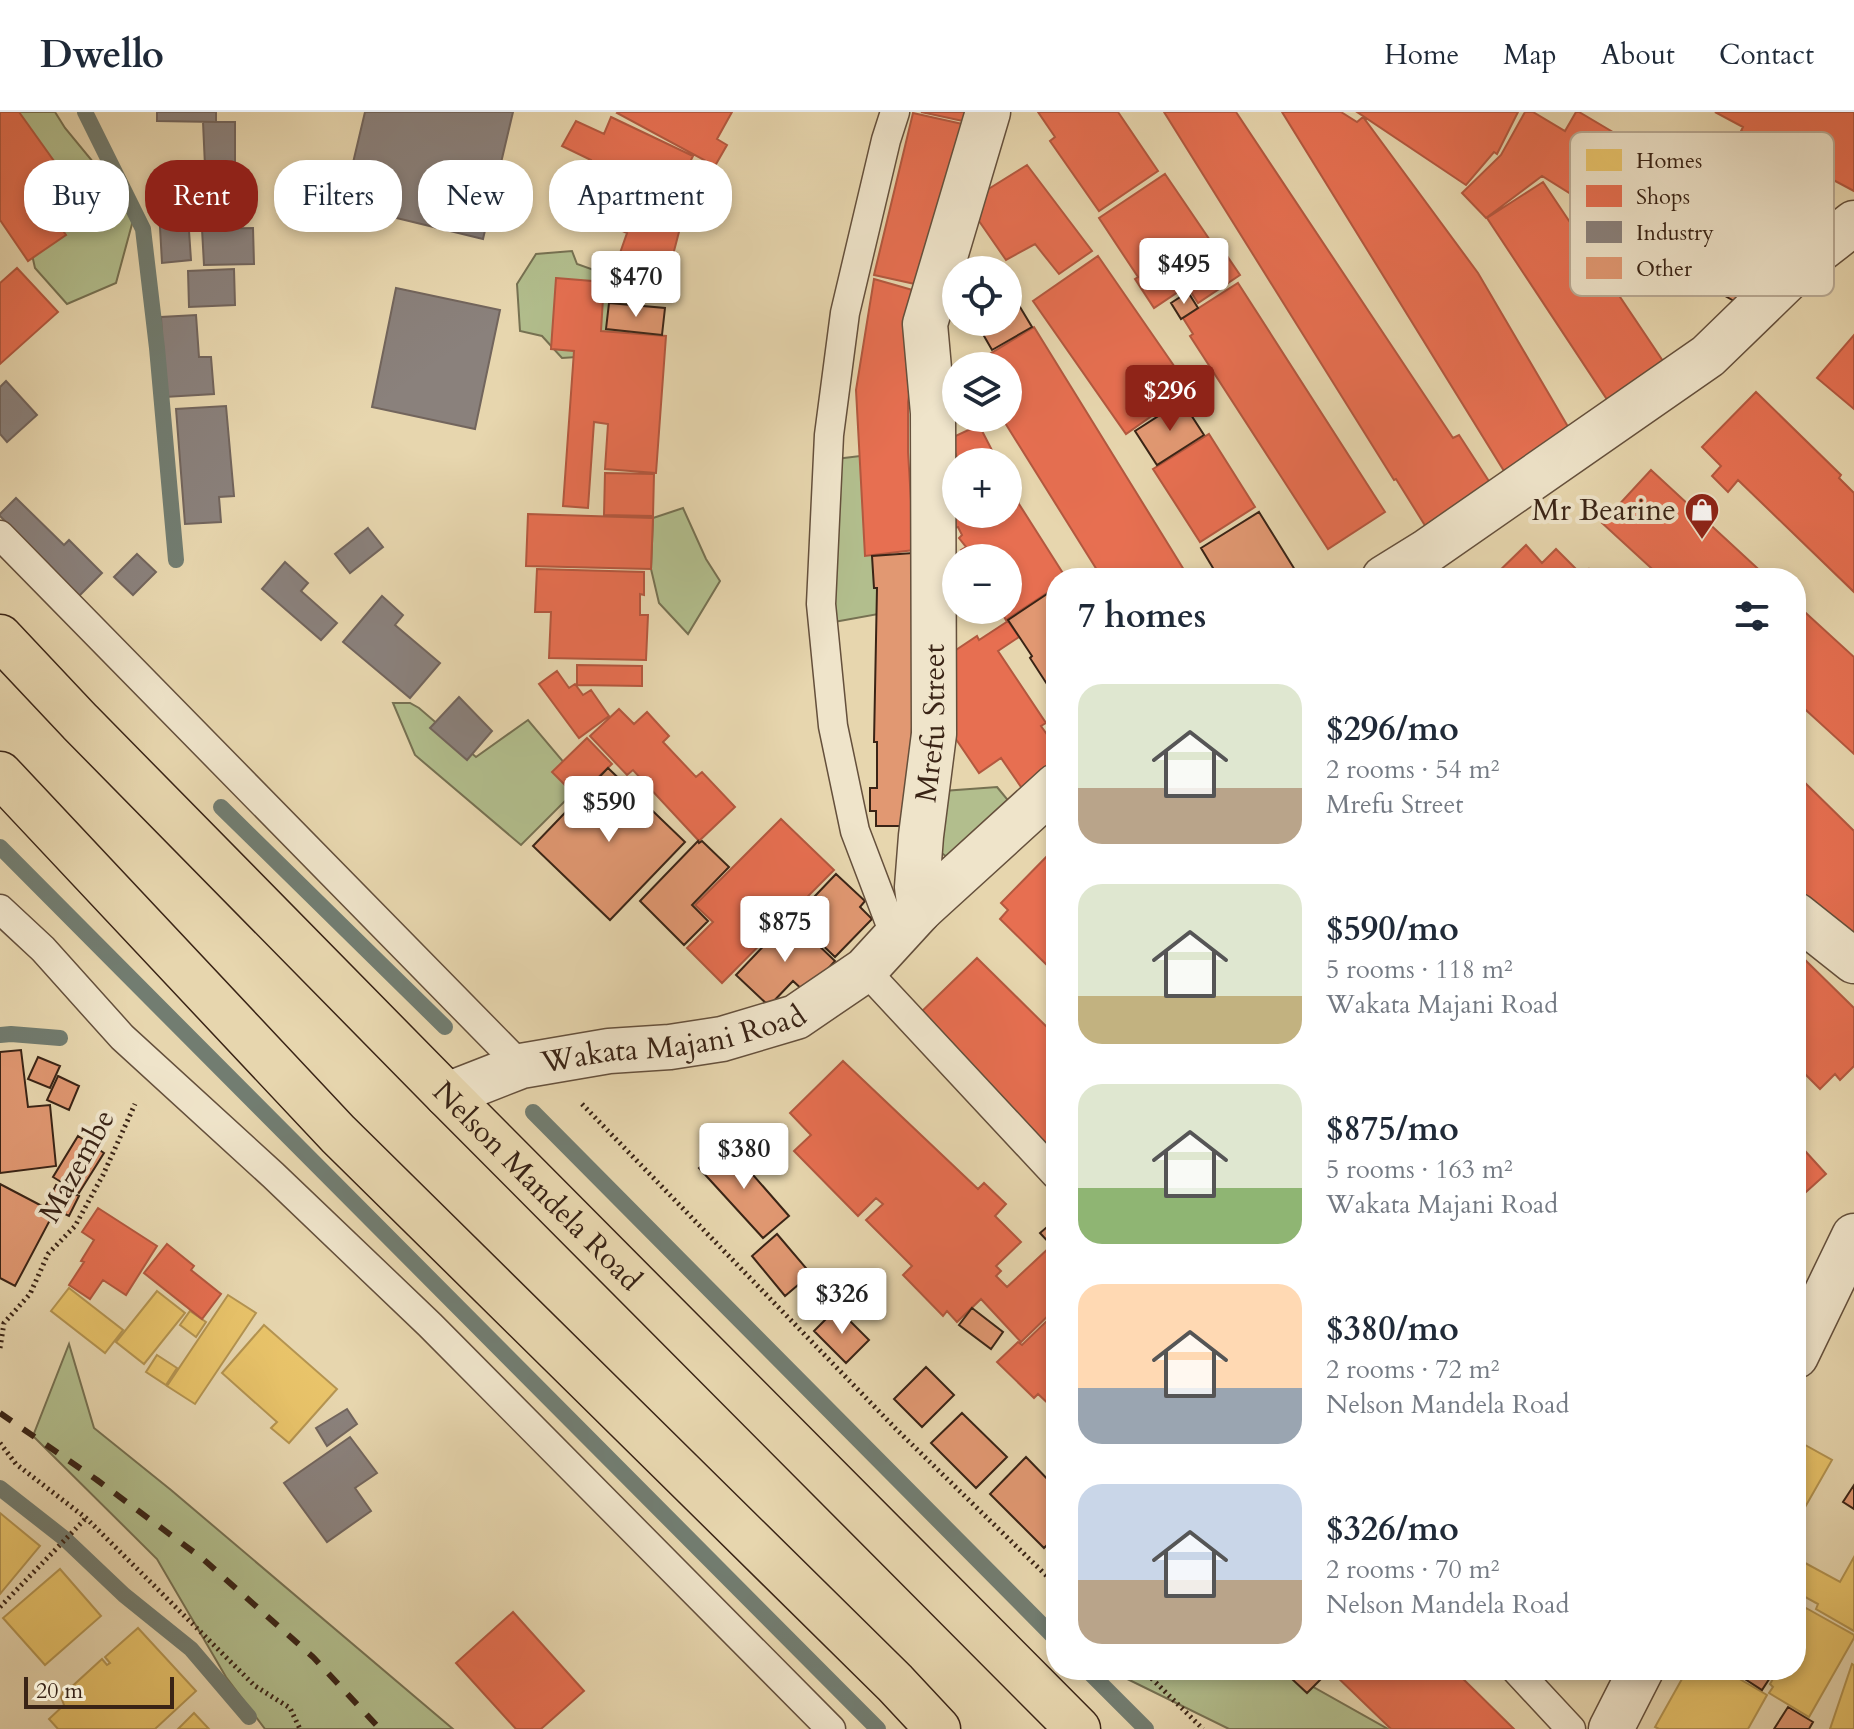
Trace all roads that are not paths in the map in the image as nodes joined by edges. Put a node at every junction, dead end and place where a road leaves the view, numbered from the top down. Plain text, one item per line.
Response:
1 (895, 112) edge
2 (988, 112) edge
3 (1854, 223) edge
4 (1834, 239) edge
5 (1770, 296) edge
6 (0, 535) edge
7 (1438, 565) edge
8 (0, 637) edge
9 (0, 774) edge
10 (1046, 809) edge
11 (0, 909) edge
12 (1806, 923) edge
13 (908, 924) junction
14 (1854, 961) edge
15 (865, 970) junction
16 (531, 1064) junction
17 (447, 1095) junction
18 (1046, 1164) edge
19 (1854, 1236) edge
20 (1806, 1335) edge
21 (1525, 1680) edge
22 (1636, 1680) edge
23 (831, 1729) edge
24 (938, 1729) edge
25 (1078, 1729) edge
26 (1571, 1729) edge
27 (1611, 1729) edge

1 - 13 lane
2 - 13 street, Mrefu Street
3 - 4 street
5 - 7 street
6 - 16 lane
8 - 17 main road, Nelson Mandela Road
9 - 24 main road
10 - 13 street, Wakata Majani Road
11 - 23 lane
12 - 14 street
13 - 15 street, Wakata Majani Road
15 - 16 street, Wakata Majani Road
15 - 18 lane
16 - 17 street, Wakata Majani Road
17 - 25 main road, Nelson Mandela Road
19 - 20 street
21 - 26 lane
22 - 27 street

